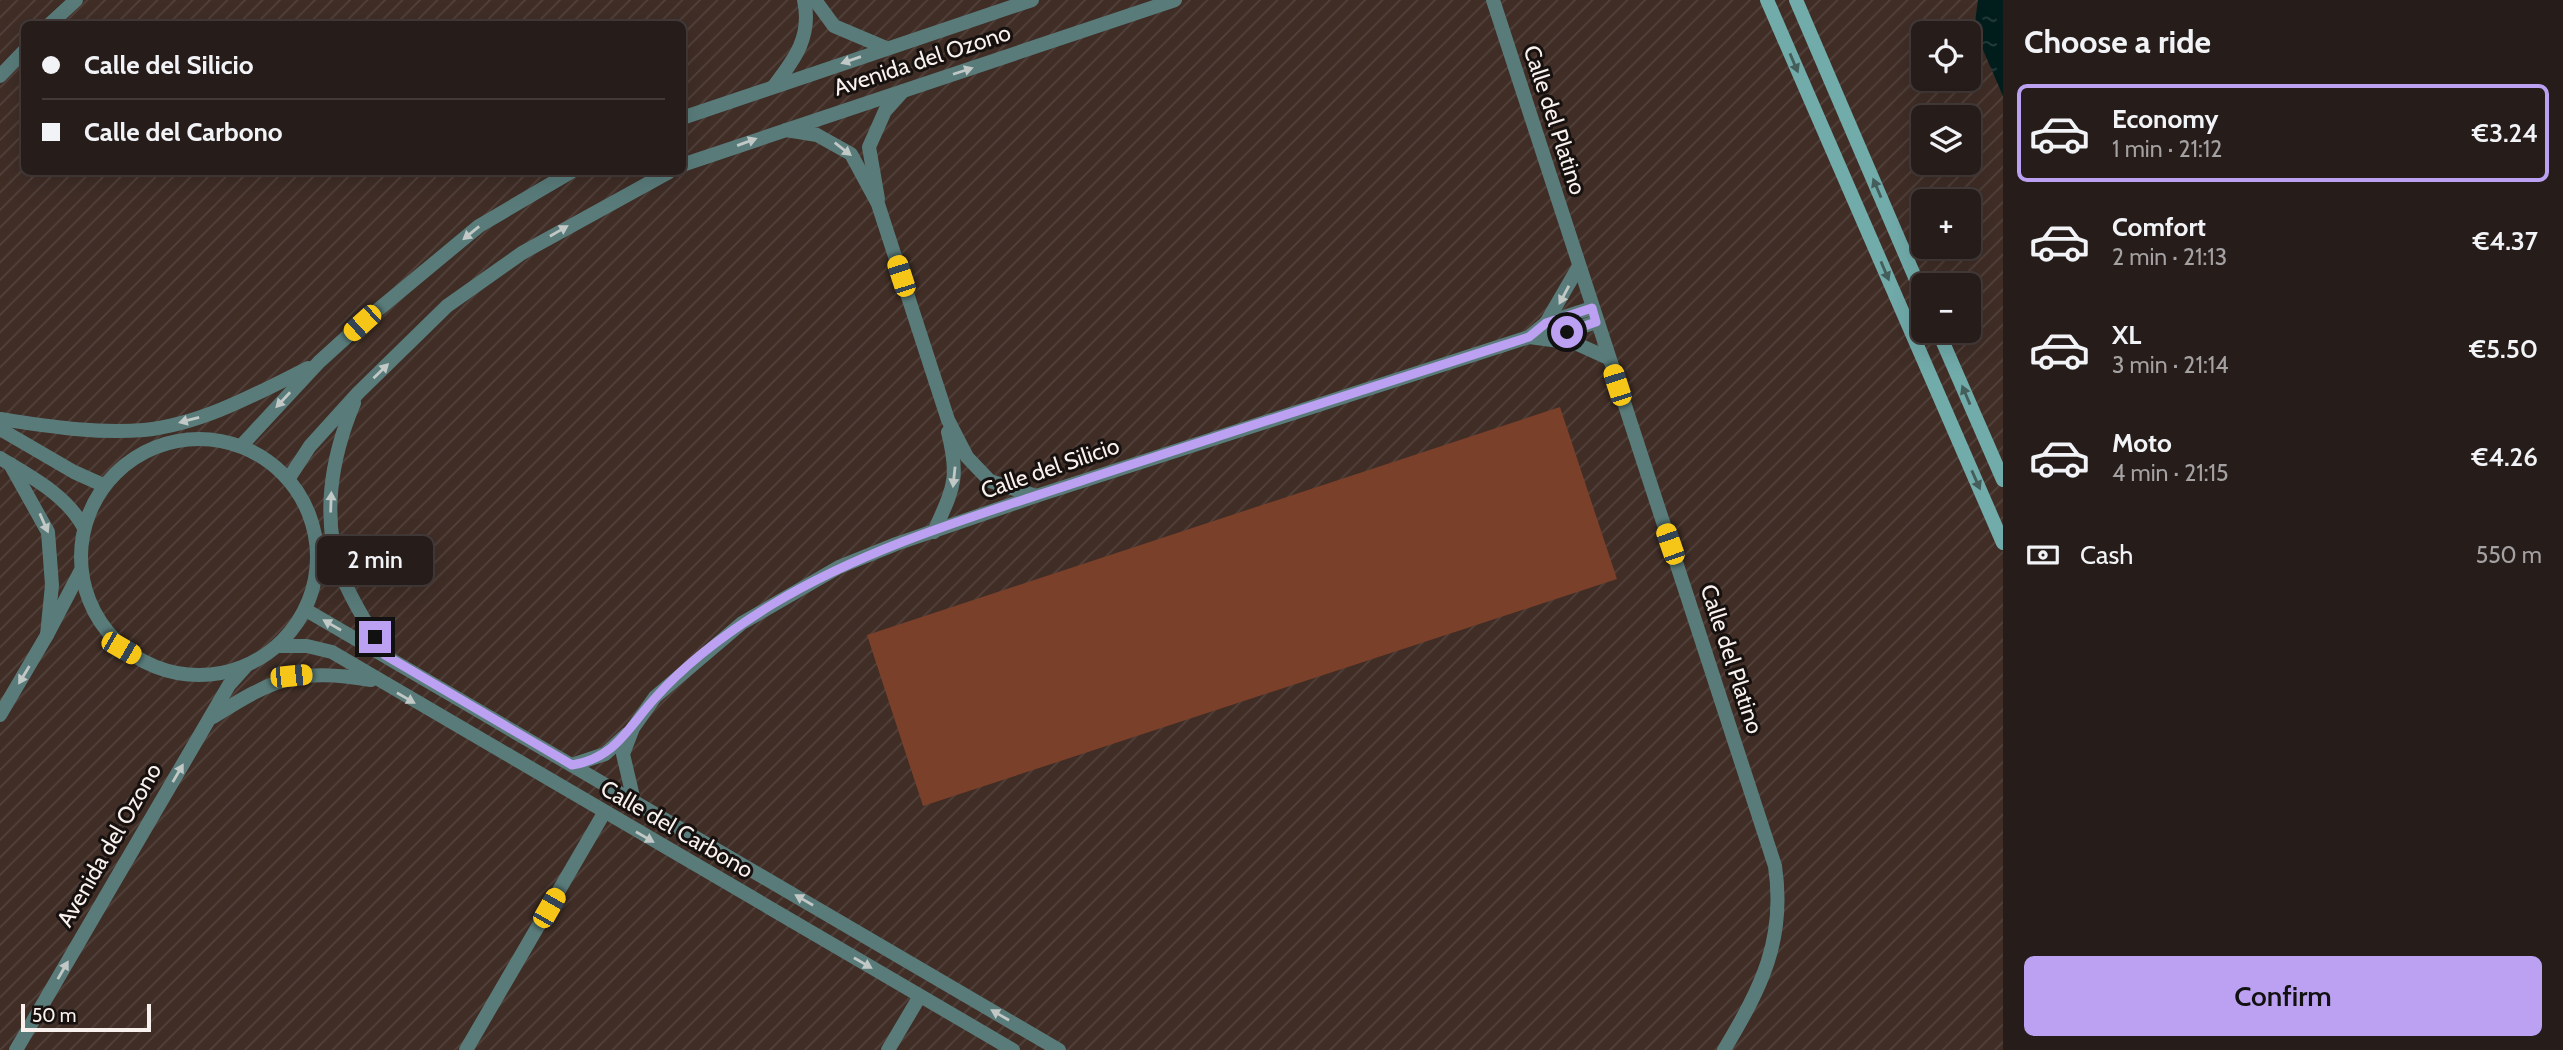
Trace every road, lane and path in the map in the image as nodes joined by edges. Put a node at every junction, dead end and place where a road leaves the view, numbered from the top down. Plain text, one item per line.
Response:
1 (76, 0) edge
2 (804, 0) edge
3 (815, 0) edge
4 (1032, 0) edge
5 (1175, 0) edge
6 (1493, 0) edge
7 (1767, 0) edge
8 (1796, 0) edge
9 (53, 21) edge
10 (886, 48) junction
11 (21, 54) edge
12 (0, 76) edge
13 (774, 86) junction
14 (904, 90) junction
15 (686, 117) edge
16 (782, 129) junction
17 (686, 164) edge
18 (566, 175) edge
19 (663, 175) edge
20 (878, 204) junction
21 (1579, 266) junction
22 (1913, 273) edge
23 (1594, 315) junction
24 (1546, 323) junction
25 (1529, 337) junction
26 (1546, 339) junction
27 (1943, 343) edge
28 (1608, 358) junction
29 (318, 362) junction
30 (358, 393) junction
31 (0, 419) edge
32 (948, 420) junction
33 (0, 429) edge
34 (242, 445) junction
35 (5, 461) edge
36 (289, 478) junction
37 (2003, 480) edge
38 (103, 485) junction
39 (1035, 496) junction
40 (83, 526) junction
41 (934, 531) junction
42 (2003, 543) edge
43 (80, 572) junction
44 (306, 610) junction
45 (47, 635) junction
46 (278, 646) junction
47 (385, 655) junction
48 (246, 666) junction
49 (377, 681) junction
50 (0, 715) edge
51 (209, 719) junction
52 (633, 728) junction
53 (572, 765) junction
54 (634, 801) junction
55 (604, 813) junction
56 (920, 996) junction
57 (16, 1050) edge
58 (466, 1050) edge
59 (888, 1050) edge
60 (1013, 1050) edge
61 (1059, 1050) edge
62 (1724, 1050) edge

1 - 9 street
2 - 13 street
3 - 10 street
4 - 10 street
14 -> 5 street, Avenida del Ozono
6 - 21 street, Calle del Platino
7 -> 42 street
22 -> 8 street
10 -> 13 street
11 - 12 street
13 - 15 street
14 - 16 street, Avenida del Ozono
14 - 20 street
17 -> 16 street, Avenida del Ozono
16 -> 20 street
18 -> 29 street
30 -> 19 street
20 - 32 street
21 - 23 street, Calle del Platino
21 -> 24 street, Calle del Silicio
23 - 24 street, Calle del Silicio
23 - 26 street, Calle del Silicio
23 - 28 street, Calle del Platino
24 - 25 street, Calle del Silicio
25 - 26 street, Calle del Silicio
25 - 39 street, Calle del Silicio
26 - 28 street, Calle del Silicio
37 -> 27 street
28 - 62 street, Calle del Platino
29 -> 31 street
29 -> 34 street
30 - 36 street
47 -> 30 street
32 - 39 street
32 -> 41 street
33 - 38 street
34 - 36 street
34 - 38 street
35 - 40 street
35 -> 45 street
36 - 44 street
38 - 40 street
39 - 41 street, Calle del Silicio
40 - 43 street
41 - 52 street, Calle del Silicio
43 - 45 street
43 - 48 street
44 - 46 street
47 -> 44 street, Calle del Carbono
45 -> 50 street
46 - 48 street
46 - 49 street, Calle del Carbono
47 - 53 street, Calle del Carbono
48 - 51 street, Avenida del Ozono
49 - 51 street
49 -> 55 street, Calle del Carbono
57 -> 51 street, Avenida del Ozono
52 - 53 street, Calle del Silicio
52 - 54 street, Calle del Silicio
53 - 54 street, Calle del Carbono
61 -> 54 street, Calle del Carbono
55 -> 56 street, Calle del Carbono
55 - 58 street
56 - 59 street
56 - 60 street, Calle del Carbono

